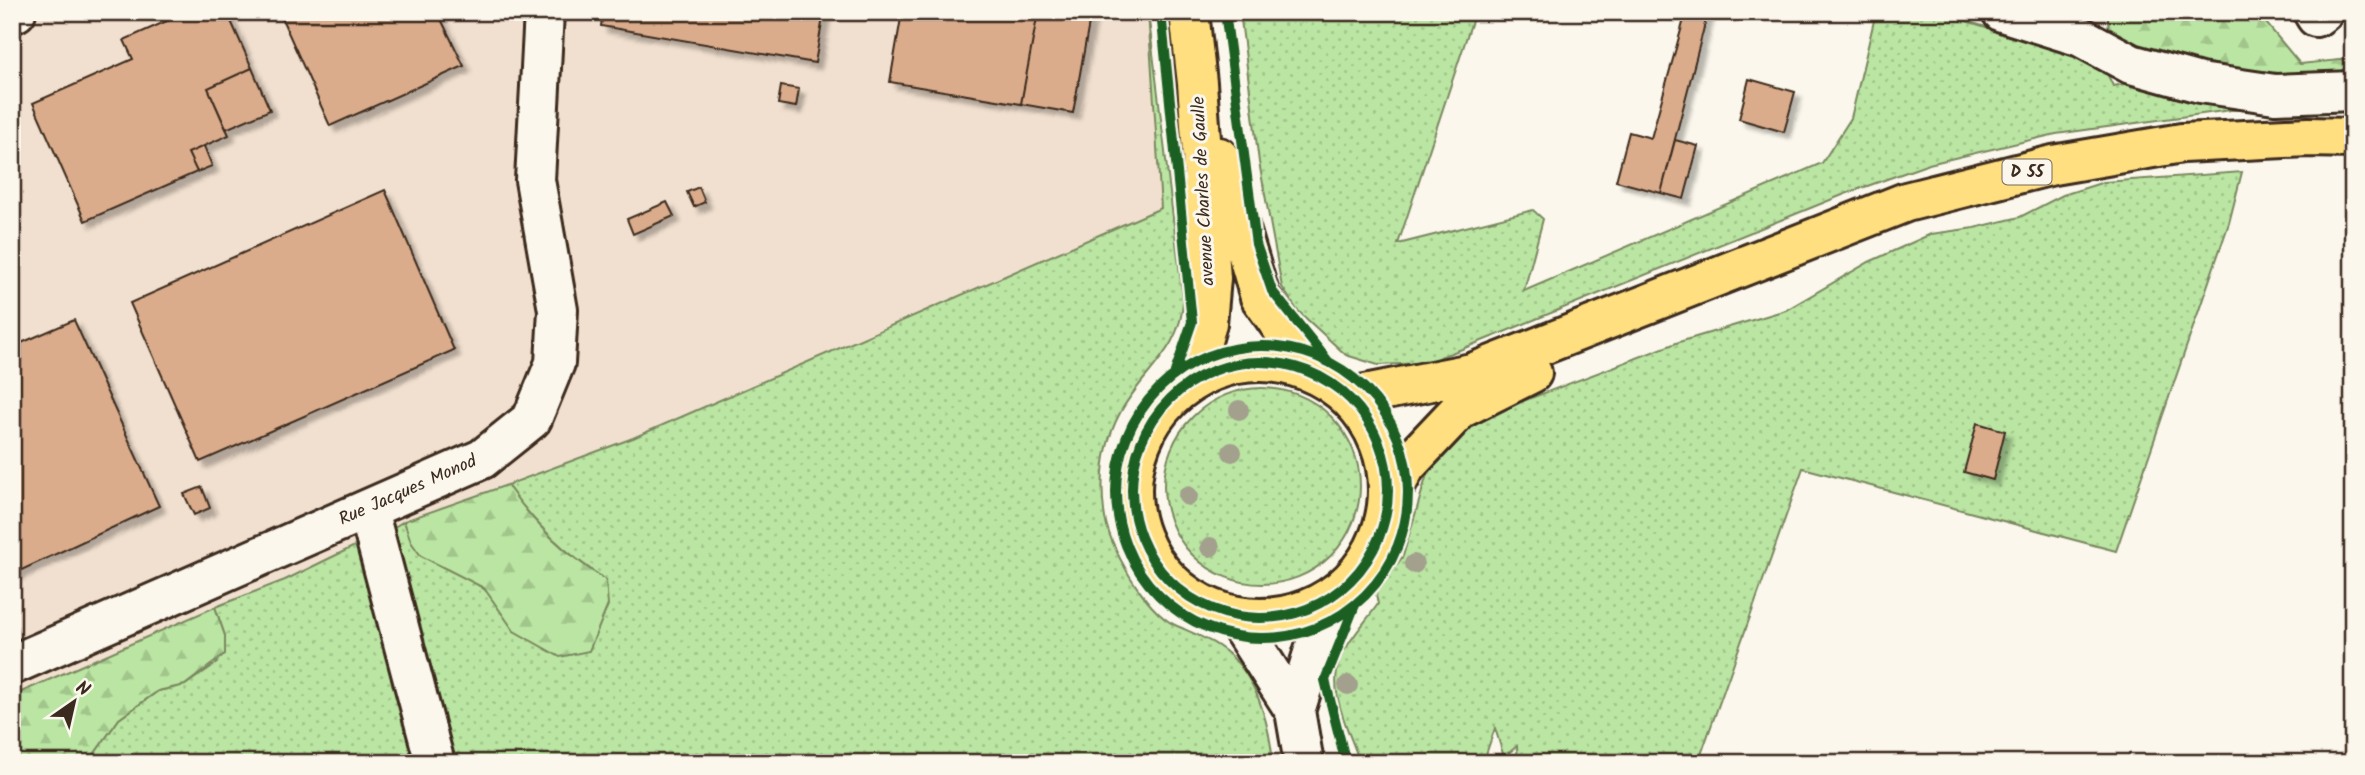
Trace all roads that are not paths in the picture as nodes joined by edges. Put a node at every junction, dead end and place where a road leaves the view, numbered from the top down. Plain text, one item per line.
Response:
1 (544, 12) edge
2 (1189, 12) edge
3 (2002, 12) edge
4 (2313, 12) edge
5 (2323, 12) edge
6 (1197, 83) junction
7 (2353, 91) edge
8 (2353, 138) edge
9 (1718, 278) junction
10 (1314, 373) junction
11 (1191, 380) junction
12 (1350, 397) junction
13 (1389, 498) junction
14 (368, 510) junction
15 (1330, 599) junction
16 (1235, 617) junction
17 (12, 666) edge
18 (1296, 710) junction
19 (435, 763) edge
20 (1304, 763) edge

1 - 14 street, Rue Jacques Monod
2 - 6 main road, avenue Charles de Gaulle
3 - 7 street
4 - 5 street
6 - 10 main road, avenue Charles de Gaulle
6 - 11 main road, avenue Charles de Gaulle
8 - 9 main road, D 55
9 - 12 main road, D 55
9 - 13 main road, D 55
10 - 11 main road
10 - 12 main road
11 - 16 main road
12 - 13 main road
13 - 15 main road
14 - 17 street, Rue Jacques Monod
14 - 19 street
15 - 16 main road
15 - 18 street
16 - 18 street
18 - 20 street

